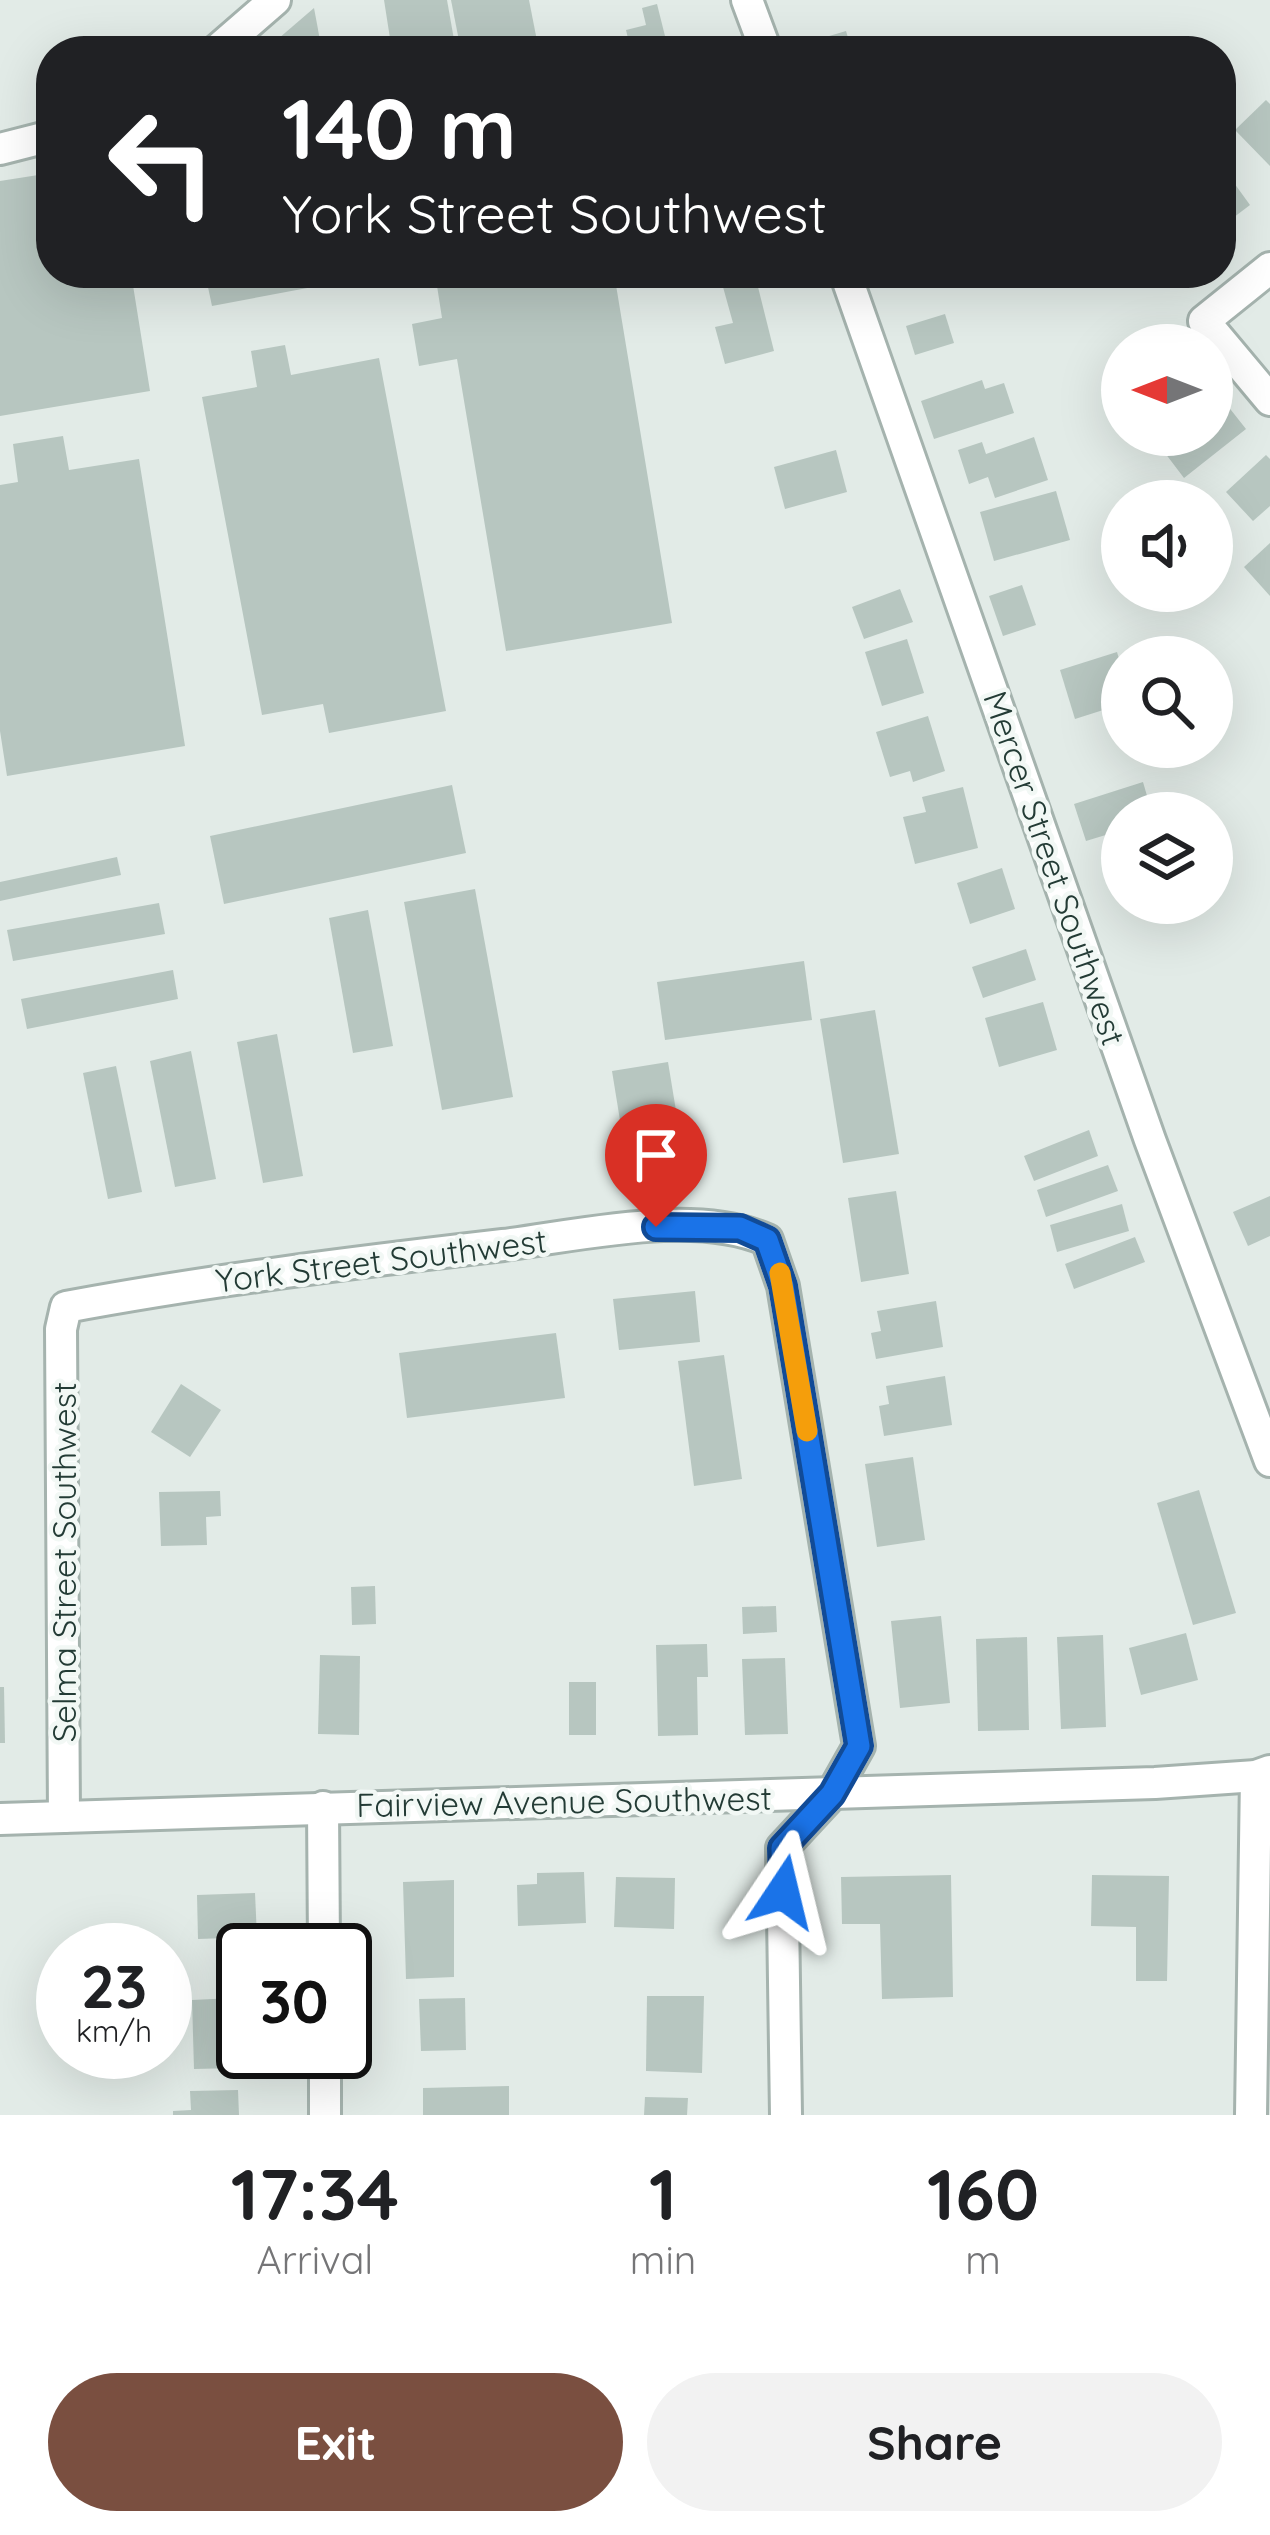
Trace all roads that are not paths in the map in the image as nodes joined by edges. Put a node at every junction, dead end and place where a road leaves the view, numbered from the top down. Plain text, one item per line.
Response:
1 (274, 0) edge
2 (747, 0) edge
3 (233, 36) edge
4 (760, 36) edge
5 (36, 140) edge
6 (0, 149) edge
7 (1270, 268) edge
8 (850, 288) edge
9 (1270, 400) edge
10 (66, 1307) joint
11 (1270, 1461) edge
12 (1263, 1773) edge
13 (832, 1794) junction
14 (323, 1807) junction
15 (64, 1817) junction
16 (0, 1819) edge
17 (324, 1923) edge
18 (325, 2079) edge
19 (325, 2115) edge
20 (787, 2115) edge
21 (1251, 2115) edge

1 - 3 street
2 - 4 street
5 - 6 street
7 - 9 street
8 - 11 street, Mercer Street Southwest
10 - 13 street, York Street Southwest
10 - 15 street, Selma Street Southwest
12 - 13 street, Fairview Avenue Southwest
12 - 21 street
13 - 14 street, Fairview Avenue Southwest
13 - 20 street
14 - 15 street, Fairview Avenue Southwest
14 - 17 street
15 - 16 street, Fairview Avenue Southwest
18 - 19 street

